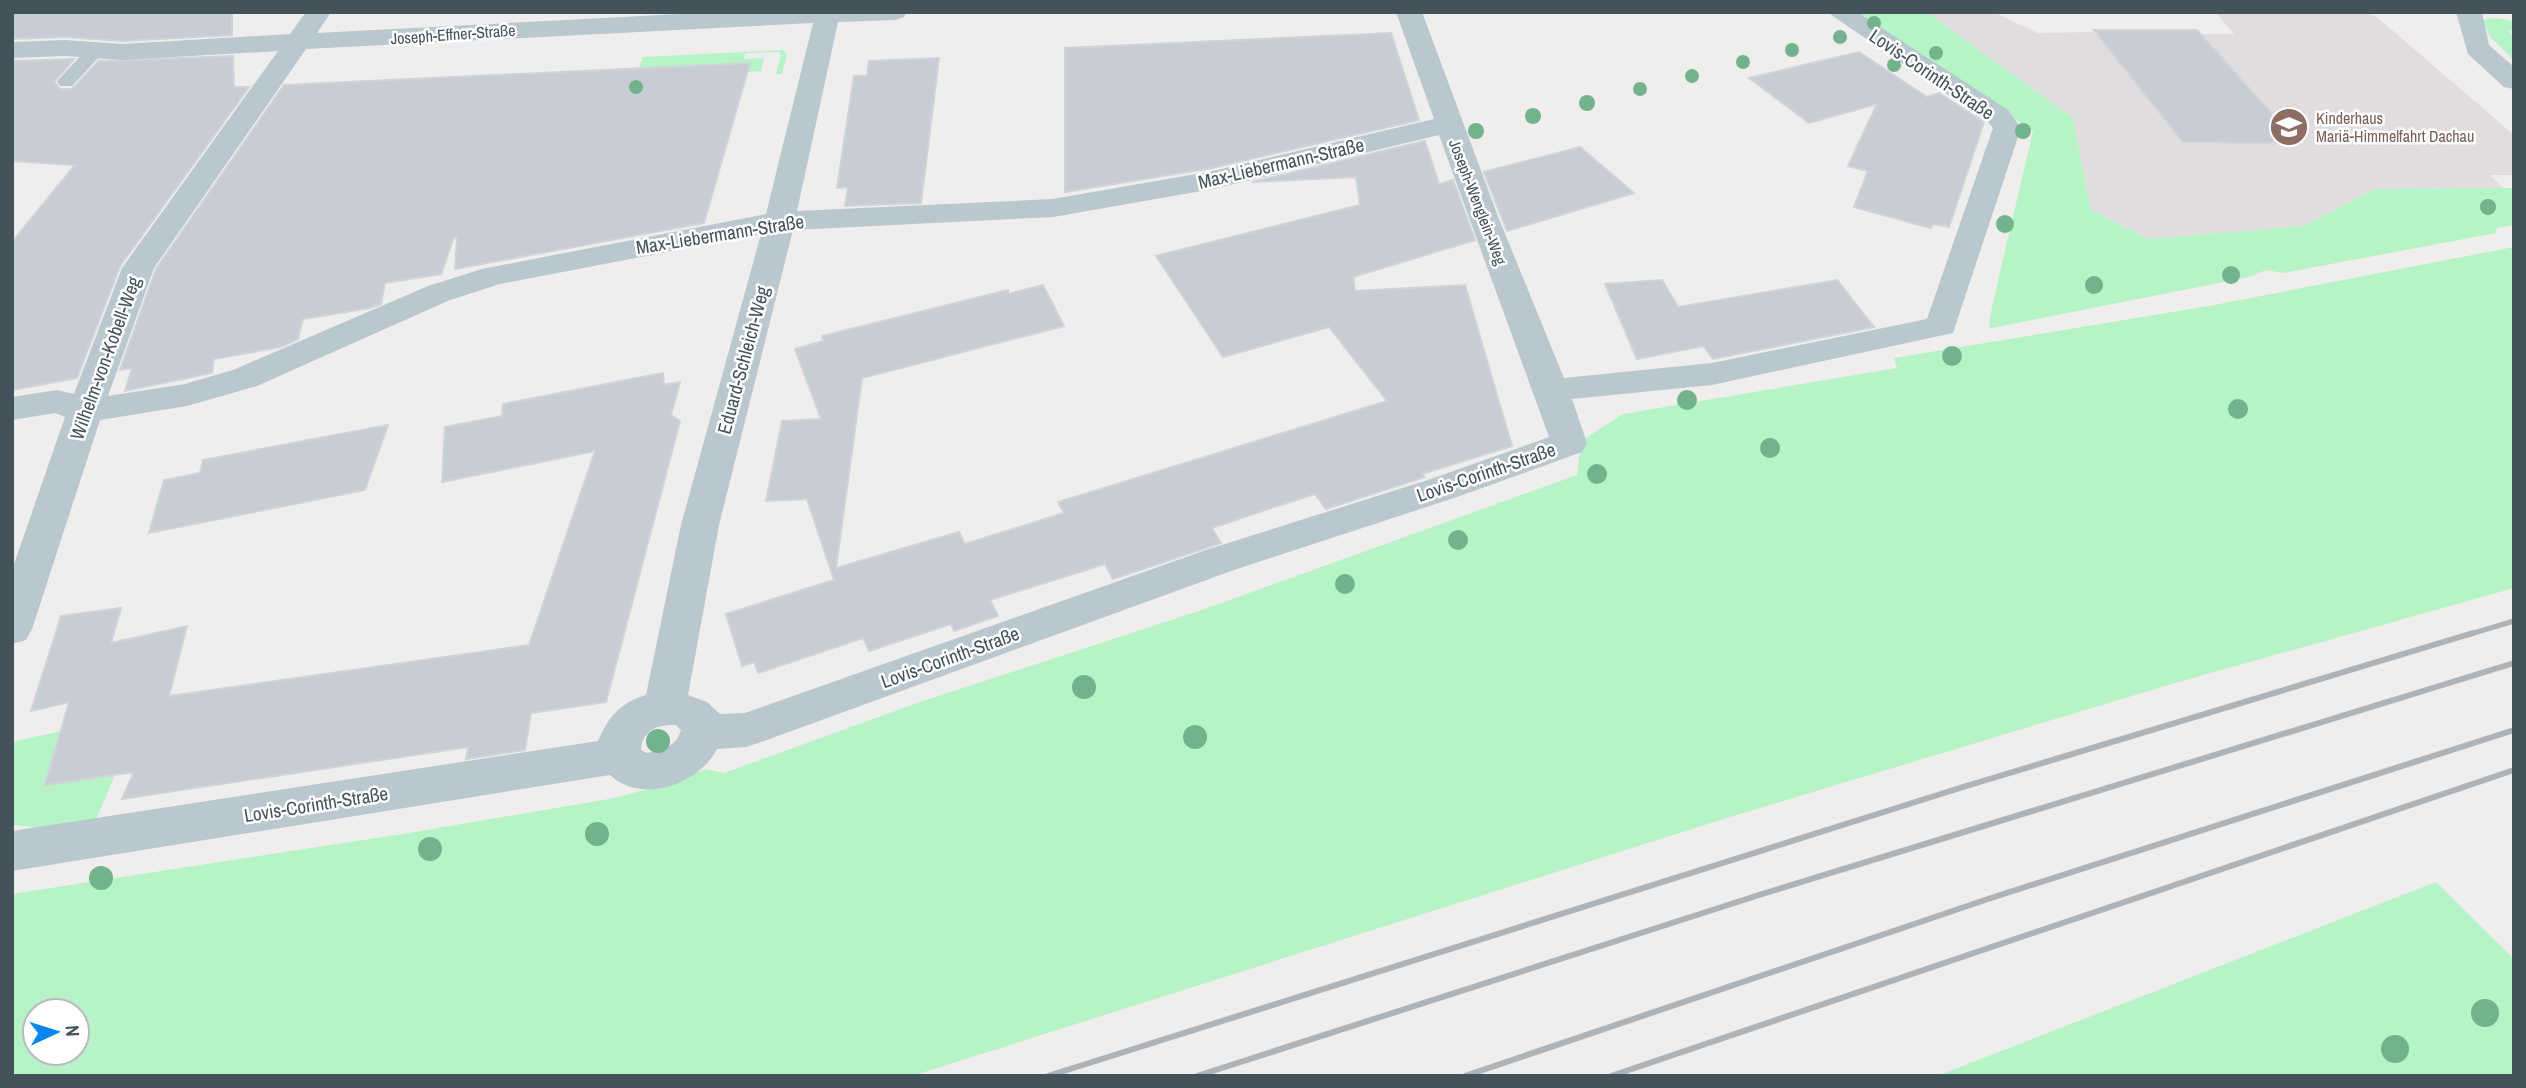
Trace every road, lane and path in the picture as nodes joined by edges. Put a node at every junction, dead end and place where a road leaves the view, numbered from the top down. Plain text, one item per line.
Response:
1 (319, 12) edge
2 (895, 12) edge
3 (1409, 12) edge
4 (1839, 12) edge
5 (2469, 12) edge
6 (828, 13) edge
7 (296, 44) junction
8 (12, 50) edge
9 (95, 51) junction
10 (2514, 81) edge
11 (66, 82) dead end
12 (1448, 124) junction
13 (780, 221) junction
14 (1552, 390) junction
15 (12, 409) edge
16 (85, 411) junction
17 (12, 629) edge
18 (665, 706) junction
19 (703, 732) junction
20 (619, 756) junction
21 (12, 851) edge

1 - 7 street, Wilhelm-von-Kobell-Weg
2 - 6 street, Joseph-Effner-Straße
3 - 12 street, Joseph-Wenglein-Weg
4 - 14 street, Lovis-Corinth-Straße
5 - 10 street
6 - 7 street, Joseph-Effner-Straße
6 - 13 street, Eduard-Schleich-Weg
7 - 9 street, Joseph-Effner-Straße
7 - 16 street, Wilhelm-von-Kobell-Weg
8 - 9 street, Joseph-Effner-Straße
9 - 11 lane
12 - 13 street, Max-Liebermann-Straße
12 - 14 street, Joseph-Wenglein-Weg
13 - 16 street, Max-Liebermann-Straße
13 - 18 street, Eduard-Schleich-Weg
14 - 19 street, Lovis-Corinth-Straße
15 - 16 street, Max-Liebermann-Straße
16 - 17 street, Wilhelm-von-Kobell-Weg
18 - 19 street
18 - 20 street
19 - 20 street
20 - 21 street, Lovis-Corinth-Straße

